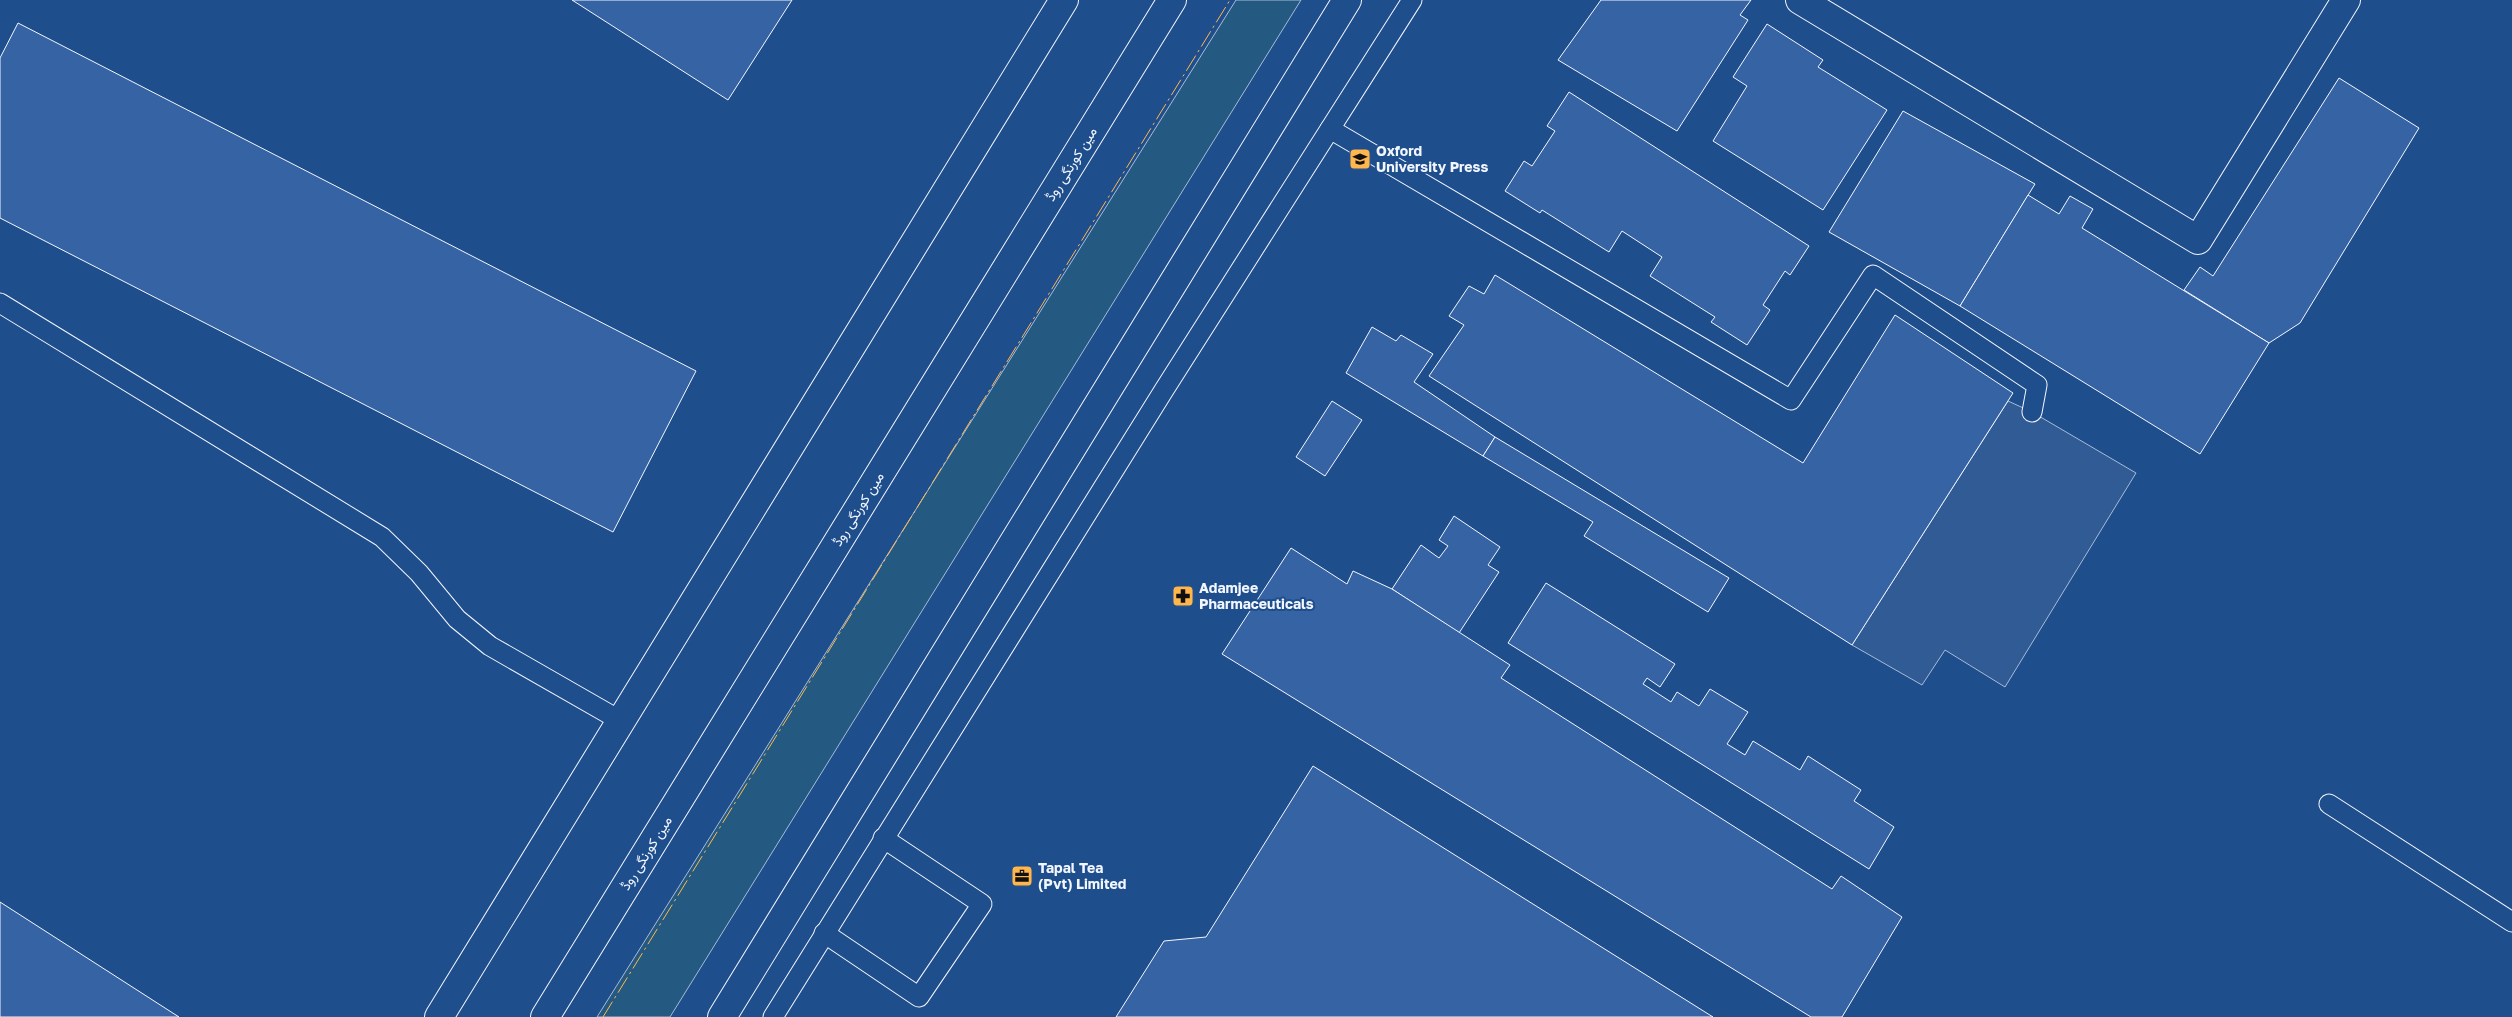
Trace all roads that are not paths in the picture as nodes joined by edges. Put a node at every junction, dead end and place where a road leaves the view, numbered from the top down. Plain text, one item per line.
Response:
1 (1064, 0) edge
2 (1172, 0) edge
3 (1347, 0) edge
4 (1412, 0) edge
5 (1800, 0) edge
6 (2346, 0) edge
7 (1330, 129) junction
8 (0, 303) edge
9 (2032, 412) dead end
10 (621, 722) junction
11 (2329, 804) dead end
12 (883, 838) junction
13 (2512, 922) edge
14 (824, 933) junction
15 (439, 1017) edge
16 (545, 1017) edge
17 (722, 1017) edge
18 (773, 1017) edge

1 - 10 main road
2 - 16 main road, مین کورنگی روڈ
3 - 17 main road
4 - 7 lane
5 - 6 main road
7 - 9 lane
7 - 12 lane
8 - 10 lane
10 - 15 main road
11 - 13 lane
12 - 14 lane
12 - 14 lane
14 - 18 lane

